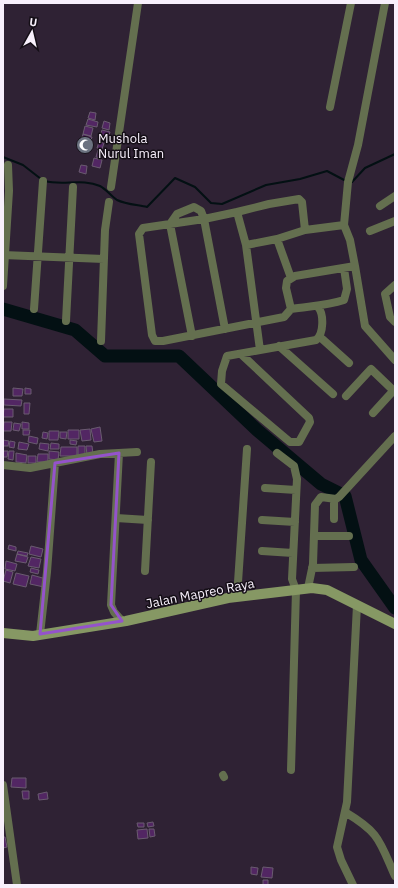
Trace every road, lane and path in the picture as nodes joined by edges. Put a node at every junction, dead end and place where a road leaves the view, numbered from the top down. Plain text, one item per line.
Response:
1 (138, 3) edge
2 (351, 3) edge
3 (385, 3) edge
4 (330, 107) dead end
5 (8, 166) dead end
6 (43, 181) dead end
7 (73, 187) dead end
8 (111, 187) dead end
9 (6, 191) edge
10 (395, 196) edge
11 (109, 202) dead end
12 (380, 206) dead end
13 (237, 212) junction
14 (204, 219) junction
15 (5, 221) edge
16 (395, 221) edge
17 (170, 224) junction
18 (344, 225) junction
19 (305, 230) junction
20 (370, 231) dead end
21 (277, 239) junction
22 (246, 245) junction
23 (4, 256) edge
24 (37, 257) junction
25 (69, 258) junction
26 (104, 259) junction
27 (355, 266) junction
28 (344, 268) junction
29 (291, 278) junction
30 (395, 285) edge
31 (3, 286) edge
32 (318, 307) junction
33 (34, 309) dead end
34 (291, 309) junction
35 (66, 321) dead end
36 (395, 322) edge
37 (255, 324) junction
38 (226, 329) junction
39 (192, 336) junction
40 (320, 337) junction
41 (101, 341) dead end
42 (279, 346) junction
43 (260, 350) junction
44 (241, 354) junction
45 (395, 360) edge
46 (349, 363) dead end
47 (394, 391) edge
48 (333, 394) dead end
49 (346, 396) dead end
50 (373, 413) dead end
51 (395, 436) edge
52 (247, 449) dead end
53 (137, 452) dead end
54 (119, 453) junction
55 (277, 453) dead end
56 (54, 462) junction
57 (151, 462) dead end
58 (3, 465) edge
59 (265, 488) dead end
60 (296, 490) junction
61 (334, 498) junction
62 (116, 518) junction
63 (334, 519) dead end
64 (148, 520) junction
65 (262, 520) dead end
66 (295, 522) junction
67 (315, 536) junction
68 (349, 536) dead end
69 (262, 551) dead end
70 (293, 553) junction
71 (354, 567) dead end
72 (312, 568) junction
73 (145, 571) dead end
74 (308, 588) junction
75 (296, 590) junction
76 (236, 597) junction
77 (357, 605) junction
78 (122, 621) junction
79 (395, 624) edge
80 (3, 633) edge
81 (40, 634) junction
82 (291, 770) dead end
83 (3, 785) edge
84 (345, 812) junction
85 (395, 876) edge
86 (16, 885) edge
87 (353, 885) edge

1 - 8 street
2 - 4 street
3 - 18 street
5 - 9 street
6 - 24 street
7 - 25 street
9 - 15 street
10 - 12 street
11 - 26 street
13 - 14 street
13 - 19 street
13 - 22 street
14 - 17 street
14 - 17 street
14 - 38 street
15 - 23 street
16 - 20 street
17 - 39 street
17 - 39 street
18 - 19 street
18 - 27 street
19 - 21 street
21 - 22 street
21 - 29 street
22 - 37 street
23 - 24 street
23 - 31 street
24 - 25 street
24 - 33 street
25 - 26 street
25 - 35 street
26 - 41 street
27 - 28 street
27 - 45 street
28 - 29 street
28 - 32 street
29 - 34 street
30 - 36 street
32 - 34 street
32 - 40 street
34 - 37 street
37 - 38 street
37 - 43 street
38 - 39 street
40 - 42 street
40 - 46 street
42 - 43 street
42 - 48 street
43 - 44 street
44 - 44 street
47 - 49 street
47 - 50 street
51 - 61 street
52 - 76 street
53 - 54 street
54 - 56 street
54 - 62 street
55 - 60 street
56 - 58 street
56 - 81 street
57 - 64 street
59 - 60 street
60 - 66 street
61 - 63 street
61 - 67 street
62 - 64 street
62 - 78 street
64 - 73 street
65 - 66 street
66 - 70 street
67 - 68 street
67 - 72 street
69 - 70 street
70 - 75 street
71 - 72 street
72 - 74 street
74 - 75 street, Jalan Mapreo Raya
74 - 77 street, Jalan Mapreo Raya
75 - 76 street, Jalan Mapreo Raya
75 - 82 street
76 - 78 street, Jalan Mapreo Raya
77 - 79 street, Jalan Mapreo Raya
77 - 84 street
78 - 81 street, Jalan Mapreo Raya
80 - 81 street, Jalan Mapreo Raya
83 - 86 street
84 - 85 street
84 - 87 street

